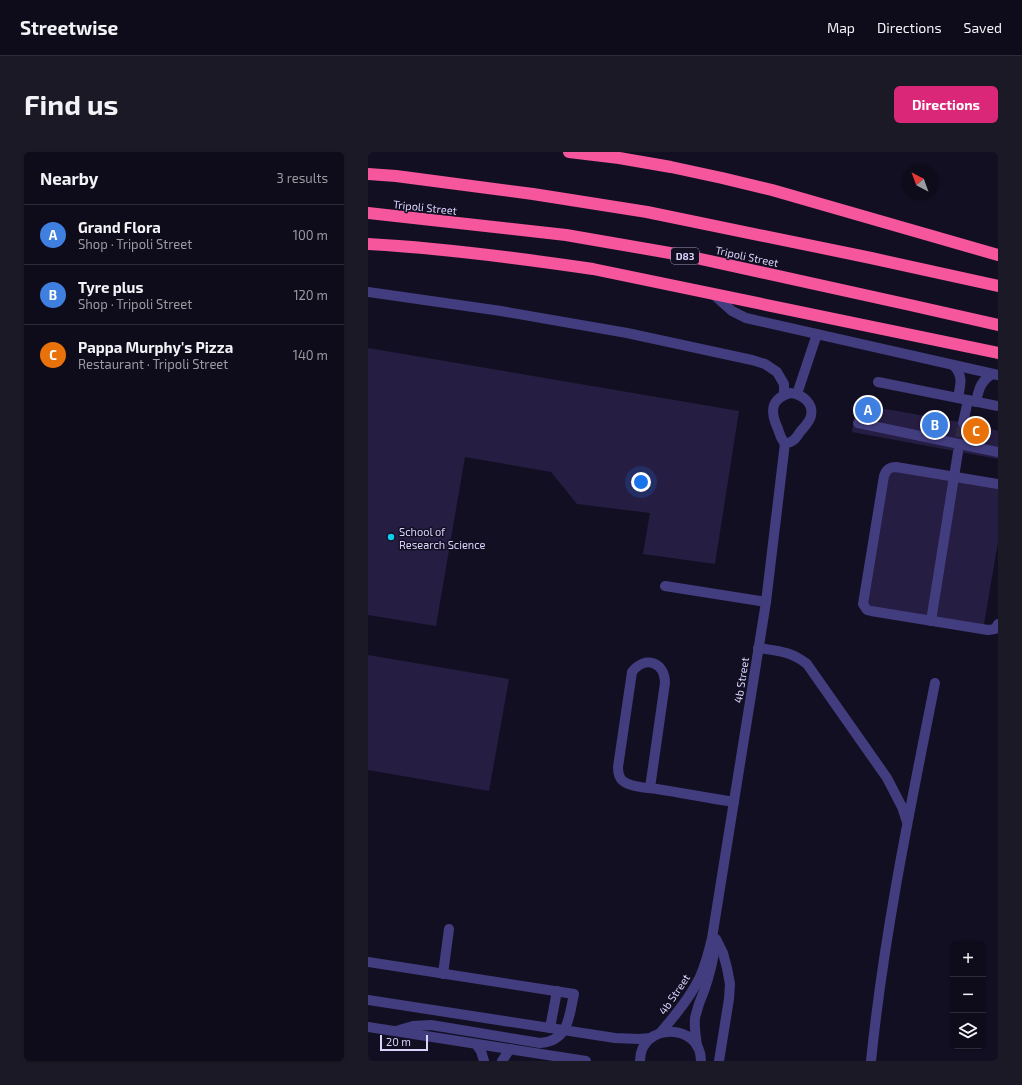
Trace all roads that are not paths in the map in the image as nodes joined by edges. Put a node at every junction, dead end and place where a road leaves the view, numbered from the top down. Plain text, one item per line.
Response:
1 (569, 152) edge
2 (368, 174) edge
3 (368, 213) edge
4 (368, 244) edge
5 (998, 255) edge
6 (998, 286) edge
7 (368, 292) edge
8 (712, 293) junction
9 (998, 325) edge
10 (816, 334) junction
11 (998, 353) edge
12 (954, 366) junction
13 (995, 375) edge
14 (878, 382) dead end
15 (797, 394) junction
16 (784, 395) junction
17 (967, 400) junction
18 (998, 406) edge
19 (858, 423) dead end
20 (963, 423) tunnel mouth
21 (785, 443) junction
22 (958, 452) tunnel mouth
23 (998, 452) edge
24 (954, 476) junction
25 (998, 484) edge
26 (665, 586) dead end
27 (766, 602) junction
28 (931, 621) junction
29 (998, 624) edge
30 (758, 648) junction
31 (935, 683) dead end
32 (650, 788) junction
33 (734, 802) junction
34 (907, 822) junction
35 (716, 920) junction
36 (449, 929) dead end
37 (716, 939) junction
38 (368, 962) edge
39 (443, 974) junction
40 (557, 991) junction
41 (368, 1000) edge
42 (368, 1027) edge
43 (550, 1028) junction
44 (564, 1030) junction
45 (396, 1031) junction
46 (660, 1033) junction
47 (651, 1038) junction
48 (476, 1044) junction
49 (697, 1046) junction
50 (510, 1049) junction
51 (484, 1061) edge
52 (502, 1061) edge
53 (586, 1061) edge
54 (640, 1061) edge
55 (701, 1061) edge
56 (719, 1061) edge
57 (871, 1061) edge

1 - 5 highway
2 - 6 highway
3 - 9 highway, Tripoli Street / D83
4 - 8 highway
7 - 16 lane
8 - 10 lane
8 - 11 highway
10 - 12 lane
10 - 15 lane
12 - 13 lane
12 - 17 lane
13 - 17 lane
14 - 17 lane
15 - 16 lane
15 - 21 lane
16 - 21 lane
17 - 18 lane
17 - 20 lane
19 - 23 lane
21 - 27 lane, 4b Street
22 - 24 lane
24 - 25 lane
24 - 28 lane
24 - 28 lane
26 - 27 lane
27 - 30 lane, 4b Street
28 - 29 lane
30 - 33 lane, 4b Street
30 - 34 lane
31 - 34 lane
32 - 32 lane
32 - 33 lane
33 - 35 lane, 4b Street
34 - 57 lane
35 - 37 lane, 4b Street
35 - 46 lane, 4b Street
36 - 39 lane
37 - 49 lane, 4b Street
37 - 56 lane
38 - 39 lane
39 - 40 lane
40 - 43 lane
40 - 44 lane
41 - 43 lane
42 - 45 lane
43 - 44 lane
44 - 45 lane
44 - 47 lane
45 - 48 lane
46 - 47 lane, 4b Street
46 - 49 lane, 4b Street
47 - 54 lane, 4b Street
48 - 50 lane
48 - 51 lane
49 - 55 lane, 4b Street
50 - 52 lane
50 - 53 lane

